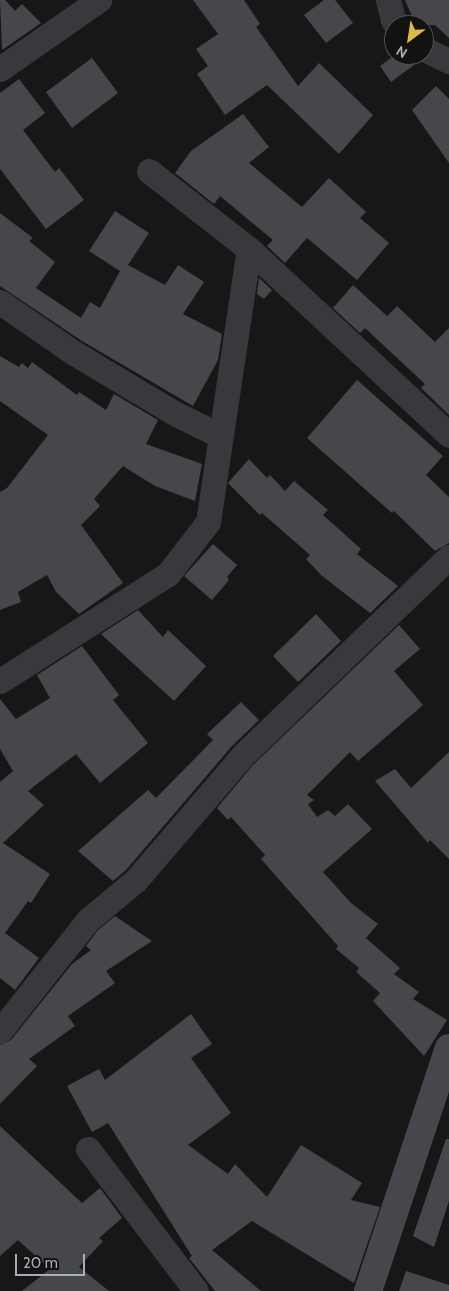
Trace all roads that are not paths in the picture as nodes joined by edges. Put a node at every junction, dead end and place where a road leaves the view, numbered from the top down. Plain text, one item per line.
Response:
1 (99, 0) edge
2 (388, 0) edge
3 (392, 15) edge
4 (434, 54) edge
5 (449, 61) edge
6 (0, 69) edge
7 (149, 171) dead end
8 (249, 249) junction
9 (0, 302) edge
10 (449, 435) edge
11 (221, 436) junction
12 (449, 557) edge
13 (0, 682) edge
14 (0, 1031) edge
15 (449, 1048) edge
16 (88, 1149) dead end
17 (196, 1291) edge
18 (368, 1291) edge

1 - 6 street
2 - 3 street
4 - 5 street
7 - 8 street
8 - 10 street
8 - 11 street
9 - 11 street
11 - 13 street
12 - 14 street
15 - 18 main road
16 - 17 street

